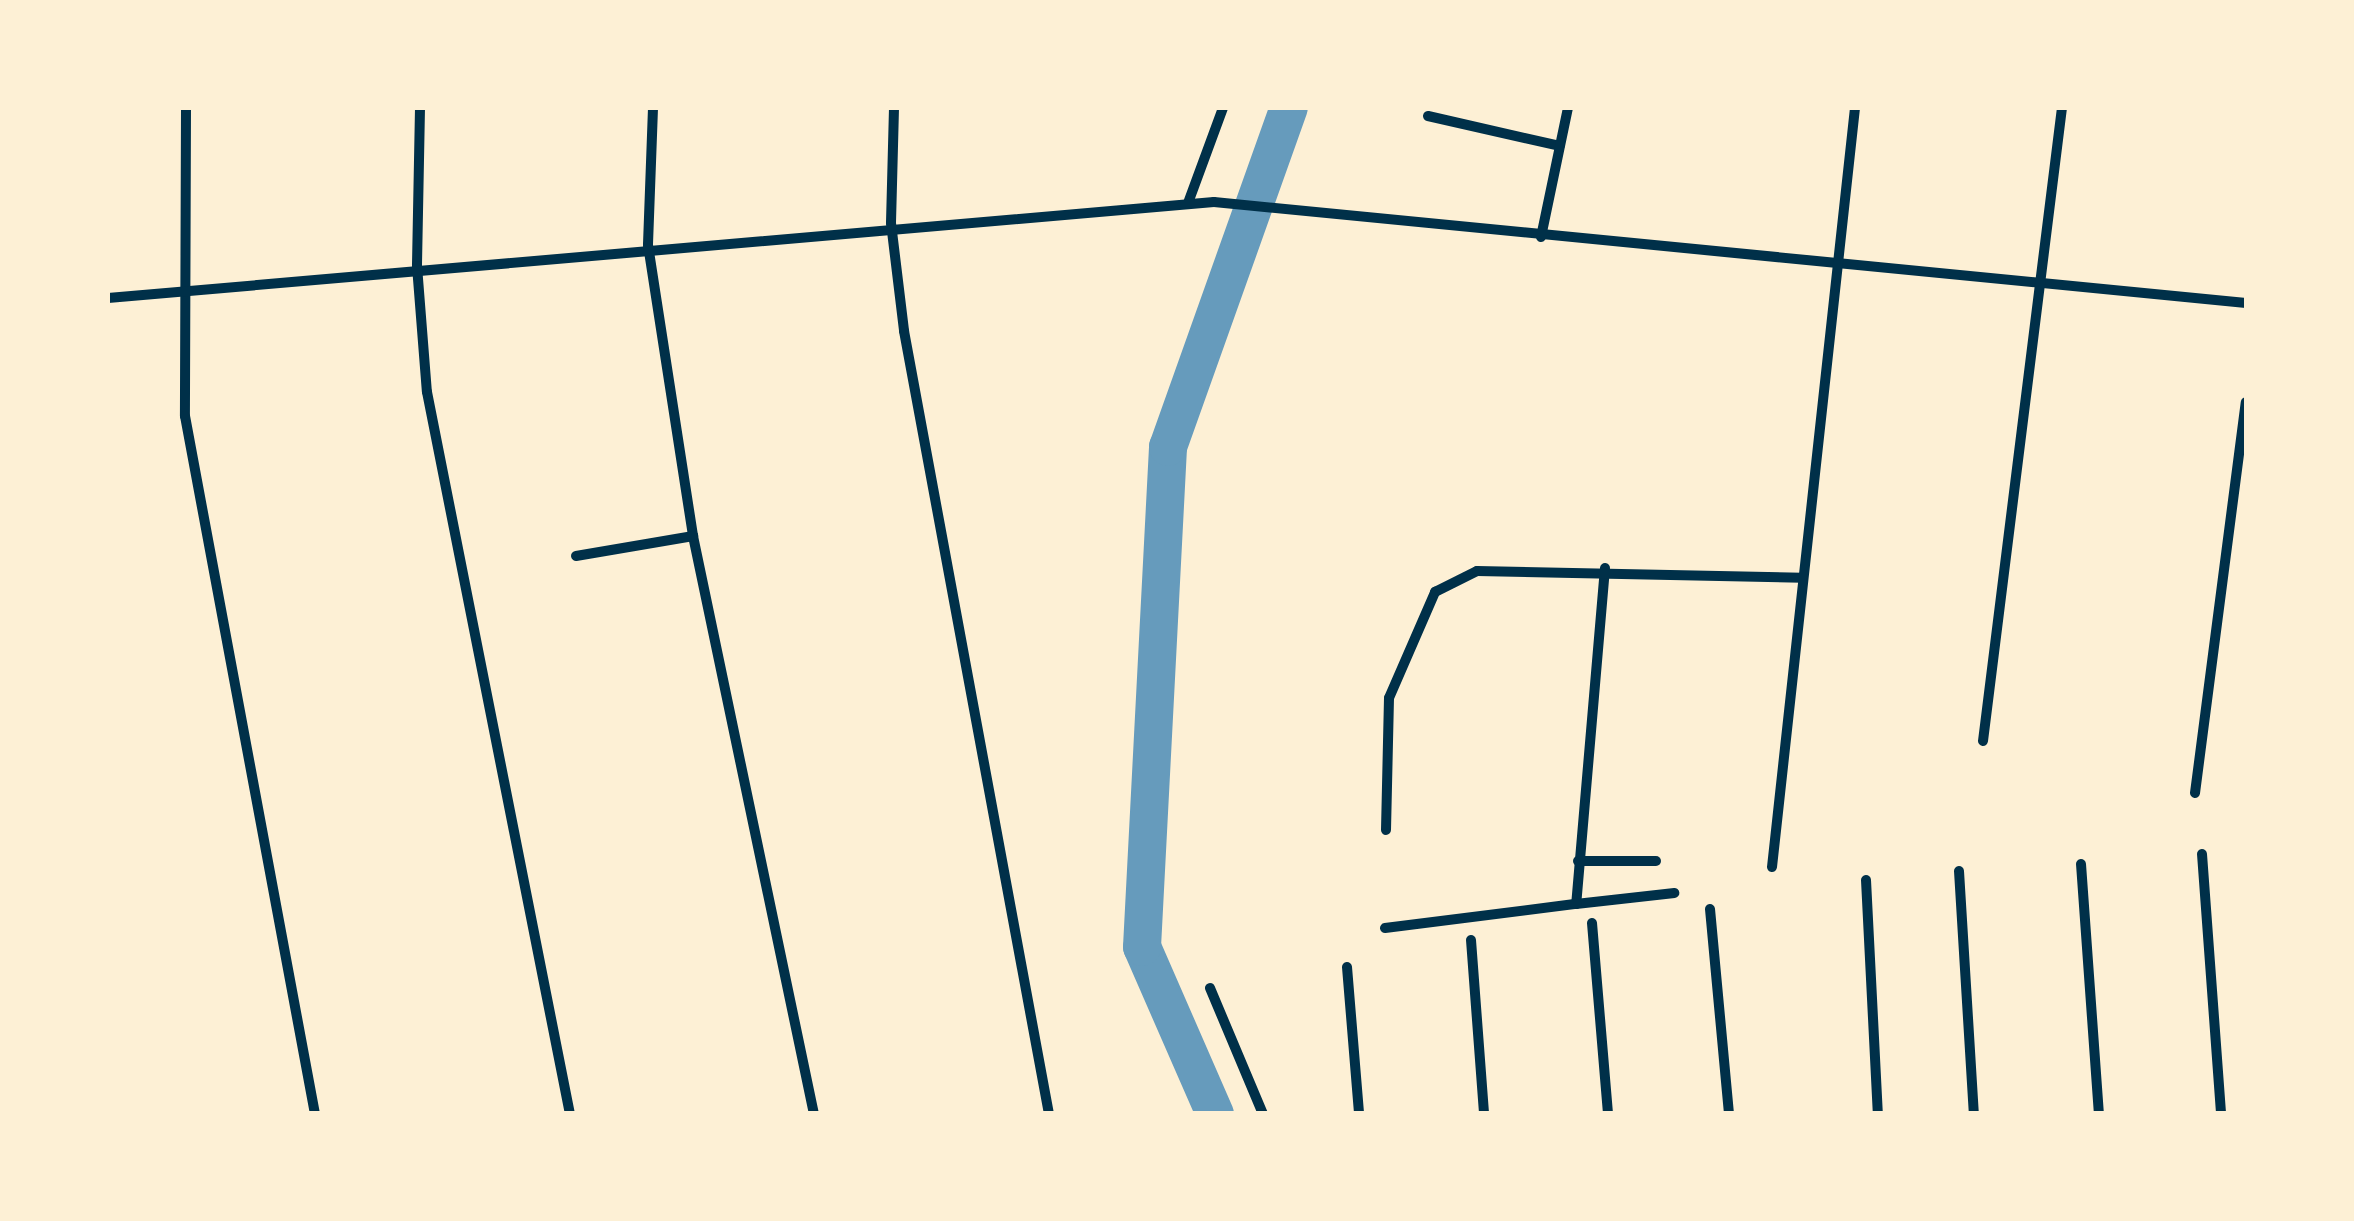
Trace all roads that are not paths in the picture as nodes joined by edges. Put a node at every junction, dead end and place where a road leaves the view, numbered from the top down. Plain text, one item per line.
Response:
1 (186, 108) edge
2 (420, 108) edge
3 (653, 108) edge
4 (894, 108) edge
5 (1223, 108) edge
6 (1568, 108) edge
7 (1855, 108) edge
8 (2062, 108) edge
9 (1428, 116) dead end
10 (1560, 146) junction
11 (1188, 204) junction
12 (891, 223) junction
13 (1540, 237) junction
14 (648, 245) junction
15 (417, 266) junction
16 (1838, 266) junction
17 (2035, 285) junction
18 (180, 287) junction
19 (108, 298) edge
20 (2246, 303) edge
21 (2246, 402) edge
22 (694, 536) junction
23 (576, 556) dead end
24 (1605, 568) junction
25 (1802, 578) junction
26 (1984, 741) dead end
27 (2195, 793) dead end
28 (1386, 830) dead end
29 (2202, 854) dead end
30 (1656, 861) dead end
31 (1578, 862) junction
32 (2081, 864) dead end
33 (1772, 867) dead end
34 (1960, 871) dead end
35 (1866, 880) dead end
36 (1674, 893) dead end
37 (1576, 904) junction
38 (1710, 909) dead end
39 (1592, 923) dead end
40 (1384, 928) dead end
41 (1471, 940) dead end
42 (1348, 967) dead end
43 (1210, 988) dead end
44 (315, 1114) edge
45 (570, 1114) edge
46 (814, 1114) edge
47 (1050, 1114) edge
48 (1262, 1114) edge
49 (1360, 1114) edge
50 (1484, 1114) edge
51 (1608, 1114) edge
52 (1729, 1114) edge
53 (1878, 1114) edge
54 (1974, 1114) edge
55 (2099, 1114) edge
56 (2221, 1114) edge

1 - 18 street
2 - 15 street
3 - 14 street
4 - 12 street
5 - 11 street
6 - 10 street
7 - 16 street
8 - 17 street
9 - 10 street
10 - 13 street
11 - 12 street
11 - 13 street
12 - 14 street
12 - 47 street
13 - 16 street
14 - 15 street
14 - 22 street
15 - 18 street
15 - 45 street
16 - 17 street
16 - 25 street
17 - 20 street
17 - 26 street
18 - 19 street
18 - 44 street
21 - 27 street
22 - 23 street
22 - 46 street
24 - 25 street
24 - 28 street
24 - 31 street
25 - 33 street
29 - 56 street
30 - 31 street
31 - 37 street
32 - 55 street
34 - 54 street
35 - 53 street
36 - 37 street
37 - 40 street
38 - 52 street
39 - 51 street
41 - 50 street
42 - 49 street
43 - 48 street

